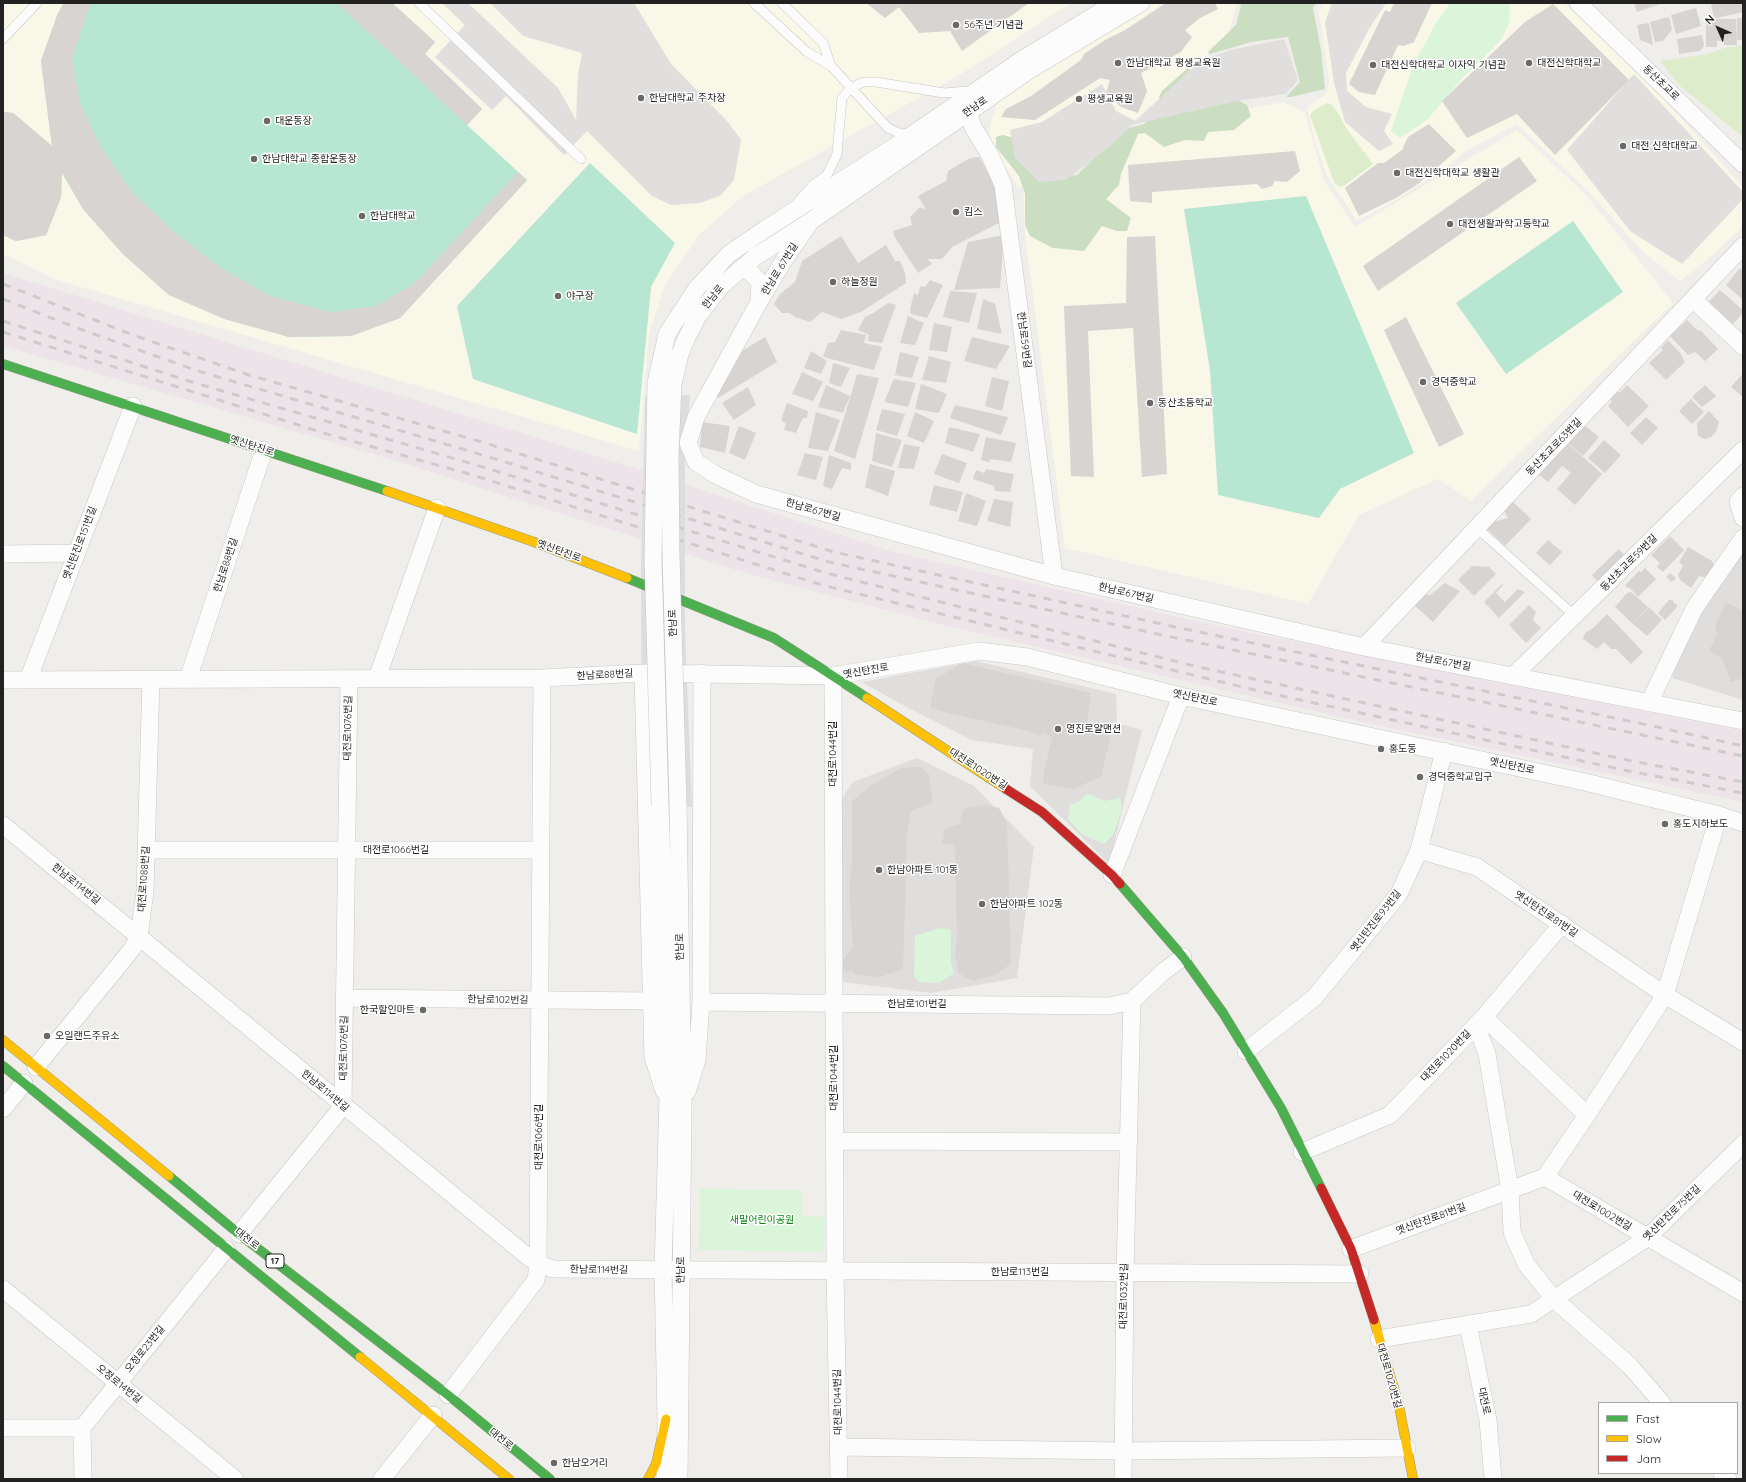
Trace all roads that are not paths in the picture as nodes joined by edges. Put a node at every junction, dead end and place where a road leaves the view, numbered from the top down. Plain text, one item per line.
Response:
1 (37, 3) edge
2 (420, 3) edge
3 (754, 3) edge
4 (782, 3) edge
5 (1115, 3) edge
6 (1141, 3) edge
7 (1578, 3) edge
8 (3, 39) edge
9 (831, 66) junction
10 (851, 88) junction
11 (979, 89) junction
12 (968, 112) junction
13 (888, 128) junction
14 (916, 132) junction
15 (886, 152) junction
16 (581, 159) dead end
17 (1743, 164) edge
18 (786, 216) junction
19 (811, 221) junction
20 (1743, 246) edge
21 (744, 266) junction
22 (1694, 300) junction
23 (759, 302) junction
24 (1743, 346) edge
25 (3, 364) edge
26 (133, 406) junction
27 (264, 450) junction
28 (1743, 450) edge
29 (1743, 496) edge
30 (437, 508) junction
31 (1743, 518) edge
32 (1477, 528) junction
33 (1743, 538) edge
34 (76, 553) junction
35 (3, 554) edge
36 (1054, 576) junction
37 (1575, 616) junction
38 (1364, 647) junction
39 (643, 673) junction
40 (702, 674) junction
41 (833, 676) junction
42 (1514, 676) junction
43 (377, 678) junction
44 (542, 678) junction
45 (151, 679) junction
46 (188, 679) junction
47 (349, 679) junction
48 (3, 680) edge
49 (28, 680) junction
50 (1181, 696) junction
51 (1649, 703) junction
52 (1743, 721) edge
53 (1444, 751) junction
54 (1719, 815) junction
55 (1743, 823) edge
56 (3, 825) edge
57 (146, 850) junction
58 (347, 850) junction
59 (541, 850) junction
60 (1419, 850) junction
61 (1112, 875) junction
62 (1562, 924) junction
63 (139, 936) junction
64 (1183, 957) junction
65 (1665, 995) junction
66 (345, 998) junction
67 (540, 1000) junction
68 (651, 1001) junction
69 (701, 1002) junction
70 (1132, 1002) junction
71 (834, 1003) junction
72 (1480, 1021) junction
73 (3, 1040) edge
74 (1743, 1042) edge
75 (1246, 1052) junction
76 (3, 1066) edge
77 (36, 1067) junction
78 (24, 1083) junction
79 (676, 1105) junction
80 (343, 1106) junction
81 (3, 1109) edge
82 (1587, 1115) junction
83 (835, 1141) junction
84 (1129, 1142) junction
85 (1743, 1144) edge
86 (1302, 1152) junction
87 (1545, 1177) junction
88 (1510, 1190) junction
89 (239, 1234) junction
90 (1647, 1238) junction
91 (1351, 1249) junction
92 (226, 1250) junction
93 (538, 1264) junction
94 (663, 1270) junction
95 (681, 1271) junction
96 (835, 1271) junction
97 (1125, 1273) junction
98 (1360, 1274) junction
99 (3, 1289) edge
100 (1743, 1293) edge
101 (1554, 1299) junction
102 (1468, 1325) junction
103 (1379, 1339) junction
104 (118, 1383) junction
105 (448, 1395) junction
106 (1661, 1402) edge
107 (433, 1415) junction
108 (666, 1419) junction
109 (3, 1428) edge
110 (82, 1428) junction
111 (839, 1447) junction
112 (1407, 1448) junction
113 (1122, 1451) junction
114 (83, 1479) edge
115 (234, 1479) edge
116 (382, 1479) edge
117 (509, 1479) edge
118 (550, 1479) edge
119 (648, 1479) edge
120 (665, 1479) edge
121 (679, 1479) edge
122 (839, 1479) edge
123 (1123, 1479) edge
124 (1413, 1479) edge
125 (1493, 1479) edge

1 - 8 lane
2 - 16 lane
3 - 9 lane
4 - 9 lane
5 - 11 street, 한남로
6 - 12 street, 한남로
7 - 17 street, 동산초교로
9 - 10 lane
10 - 11 lane
10 - 13 lane
10 - 18 lane
11 - 14 street, 한남로
12 - 19 street, 한남로
12 - 36 street, 한남로59번길
13 - 14 lane
13 - 15 lane
14 - 15 street, 한남로
15 - 18 street, 한남로
18 - 79 street, 한남로, bridge
19 - 21 street, 한남로
19 - 23 street, 한남로 67번길
20 - 22 street, 동산초교로63번길
21 - 23 street, 한남로 67번길
21 - 79 street, 한남로, bridge
22 - 24 street
22 - 32 street, 동산초교로63번길
23 - 36 street, 한남로67번길
25 - 26 street, 옛신탄진로
26 - 27 street, 옛신탄진로
26 - 34 street, 옛신탄진로151번길
27 - 30 street, 옛신탄진로
27 - 46 street, 한남로88번길
28 - 37 street, 동산초교로59번길
29 - 31 street
30 - 41 street, 옛신탄진로
30 - 43 street
32 - 37 lane
32 - 38 street, 동산초교로63번길
33 - 51 street
34 - 35 street
34 - 49 street, 옛신탄진로151번길
36 - 38 street, 한남로67번길
37 - 42 street, 동산초교로59번길
38 - 42 street, 한남로67번길
39 - 40 street, 한남로88번길
39 - 44 street, 한남로88번길
39 - 68 street
40 - 41 street, 한남로88번길
40 - 69 street
41 - 50 street, 옛신탄진로
41 - 61 street, 대전로1020번길
41 - 71 street, 대전로1044번길
42 - 51 street, 한남로67번길
43 - 44 street, 한남로88번길
43 - 47 street, 한남로88번길
44 - 59 street, 대전로1066번길
45 - 46 street, 한남로88번길
45 - 49 street, 한남로88번길
45 - 57 street, 대전로1088번길
46 - 47 street, 한남로88번길
47 - 58 street, 대전로1076번길
48 - 49 street, 한남로88번길
50 - 53 street, 옛신탄진로
50 - 61 street
51 - 52 street, 한남로67번길
53 - 54 street, 옛신탄진로
53 - 60 street, 옛신탄진로93번길
54 - 55 street, 옛신탄진로
54 - 65 street
56 - 63 street, 한남로114번길
57 - 58 street
57 - 63 street, 대전로1088번길
58 - 59 street, 대전로1066번길
58 - 66 street, 대전로1076번길
59 - 67 street, 대전로1066번길
60 - 62 street, 옛신탄진로81번길
60 - 75 street, 옛신탄진로93번길
61 - 64 street, 대전로1020번길
62 - 65 street, 옛신탄진로81번길
62 - 72 street, 대전로1020번길
63 - 77 street, 대전로1088번길
63 - 80 street, 한남로114번길
64 - 70 street
64 - 75 street, 대전로1020번길
65 - 74 street
65 - 82 street
66 - 67 street, 한남로102번길
66 - 80 street, 대전로1076번길
67 - 68 street, 한남로102번길
67 - 93 street, 대전로1066번길
68 - 79 street
69 - 71 street, 한남로101번길
69 - 79 street
70 - 71 street, 한남로101번길
70 - 84 street, 대전로1032번길
71 - 83 street, 대전로1044번길
72 - 82 street
72 - 86 street, 대전로1020번길
72 - 88 street
73 - 77 street, 대전로 / 17
75 - 86 street, 대전로1020번길
76 - 78 street, 17
77 - 89 street, 대전로 / 17
78 - 81 street
78 - 92 street, 17
79 - 94 street, 한남로
79 - 95 street, 한남로
80 - 89 street
80 - 93 street, 한남로114번길
82 - 87 street
83 - 84 street
83 - 96 street, 대전로1044번길
84 - 97 street, 대전로1032번길
85 - 90 street, 옛신탄진로75번길
86 - 91 street, 대전로1020번길
87 - 88 street, 옛신탄진로81번길
87 - 90 street, 대전로1002번길
88 - 91 street, 옛신탄진로81번길
88 - 101 street
89 - 105 street, 대전로 / 17
90 - 100 street, 대전로1002번길
90 - 101 street, 옛신탄진로75번길
91 - 98 street, 대전로1020번길
92 - 104 street, 오정로23번길
92 - 107 street, 17
93 - 94 street, 한남로114번길
93 - 105 street, 대전로1066번길
94 - 95 street, 한남로114번길
94 - 108 street, 한남로
95 - 96 street, 한남로113번길
95 - 121 street, 한남로
96 - 97 street, 한남로113번길
96 - 111 street, 대전로1044번길
97 - 98 street, 한남로113번길
97 - 113 street, 대전로1032번길
98 - 103 street, 대전로1020번길
99 - 104 street, 오정로14번길
101 - 102 street, 옛신탄진로75번길
101 - 106 street
102 - 103 street, 옛신탄진로75번길
102 - 125 street, 대전로
103 - 112 street, 대전로1020번길
104 - 110 street, 오정로23번길
104 - 115 street, 오정로14번길
105 - 118 street, 대전로 / 17
107 - 116 street
107 - 117 street, 17
108 - 119 street
108 - 120 street, 한남로
109 - 110 street
110 - 114 street
111 - 113 street
111 - 122 street, 대전로1044번길
112 - 113 street
112 - 124 street, 대전로1020번길
113 - 123 street, 대전로1032번길

